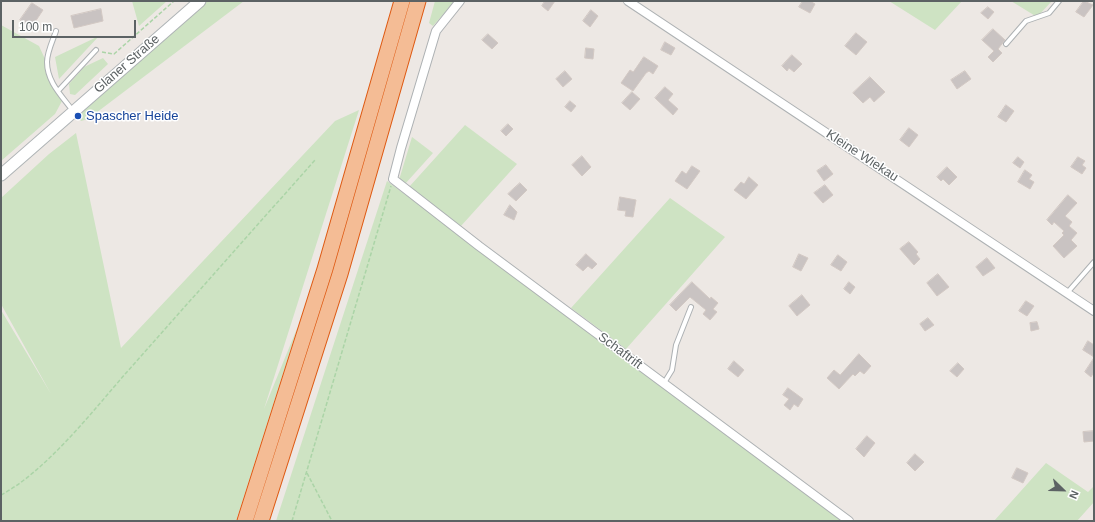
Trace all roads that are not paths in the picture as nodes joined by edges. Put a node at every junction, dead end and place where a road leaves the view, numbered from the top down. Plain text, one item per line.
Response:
1 (200, 1) edge
2 (402, 1) edge
3 (418, 1) edge
4 (460, 1) edge
5 (628, 1) edge
6 (1058, 1) edge
7 (56, 31) dead end
8 (1006, 44) dead end
9 (96, 50) road end
10 (58, 91) junction
11 (73, 111) junction
12 (1, 175) edge
13 (1094, 262) edge
14 (1068, 293) junction
15 (691, 307) dead end
16 (1094, 311) edge
17 (664, 383) junction
18 (245, 521) edge
19 (261, 521) edge
20 (849, 521) edge

1 - 11 street, Glaner Straße
2 - 18 highway
3 - 19 highway
4 - 17 street, Schaftrift
5 - 14 street, Kleine Wiekau
6 - 8 lane
7 - 10 lane
9 - 10 lane
10 - 11 lane
11 - 12 street, Glaner Straße
13 - 14 lane
14 - 16 street, Kleine Wiekau
15 - 17 lane
17 - 20 street, Schaftrift

